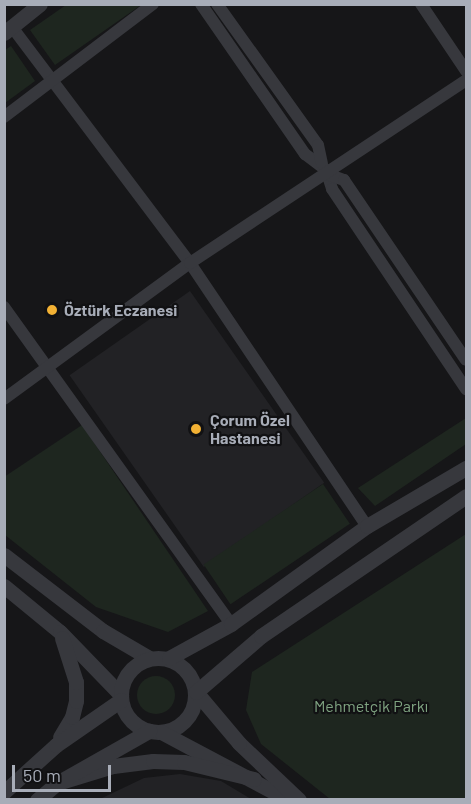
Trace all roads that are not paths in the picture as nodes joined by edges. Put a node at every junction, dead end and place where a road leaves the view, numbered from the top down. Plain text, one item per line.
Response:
1 (40, 4) edge
2 (153, 4) edge
3 (201, 4) edge
4 (217, 4) edge
5 (421, 4) edge
6 (8, 30) edge
7 (466, 71) edge
8 (52, 80) junction
9 (466, 80) edge
10 (4, 117) edge
11 (326, 170) junction
12 (190, 263) junction
13 (4, 307) edge
14 (466, 360) edge
15 (48, 371) junction
16 (466, 389) edge
17 (4, 399) edge
18 (466, 468) edge
19 (466, 496) edge
20 (367, 526) junction
21 (4, 555) edge
22 (4, 586) edge
23 (231, 624) junction
24 (60, 632) junction
25 (149, 658) junction
26 (169, 658) junction
27 (196, 692) junction
28 (121, 697) junction
29 (155, 732) junction
30 (56, 745) junction
31 (254, 779) junction
32 (57, 783) junction
33 (4, 792) edge
34 (37, 800) edge
35 (289, 800) edge
36 (299, 800) edge

1 - 6 street
2 - 8 street
3 - 11 street
4 - 11 street
5 - 7 street
6 - 8 street
8 - 10 street
8 - 12 street
9 - 11 street
11 - 12 street
11 - 14 street
11 - 16 street
12 - 15 street
12 - 20 street
13 - 15 street
15 - 17 street
15 - 23 street
18 - 20 street
19 - 27 street
20 - 23 street
21 - 25 street
22 - 24 street
23 - 26 street
24 - 28 street
24 - 30 street
25 - 26 street
25 - 28 street
26 - 27 street
27 - 29 street
27 - 36 street
28 - 29 street
28 - 30 street
29 - 31 street
29 - 32 street
30 - 33 street
31 - 32 street
31 - 35 street
32 - 34 street

